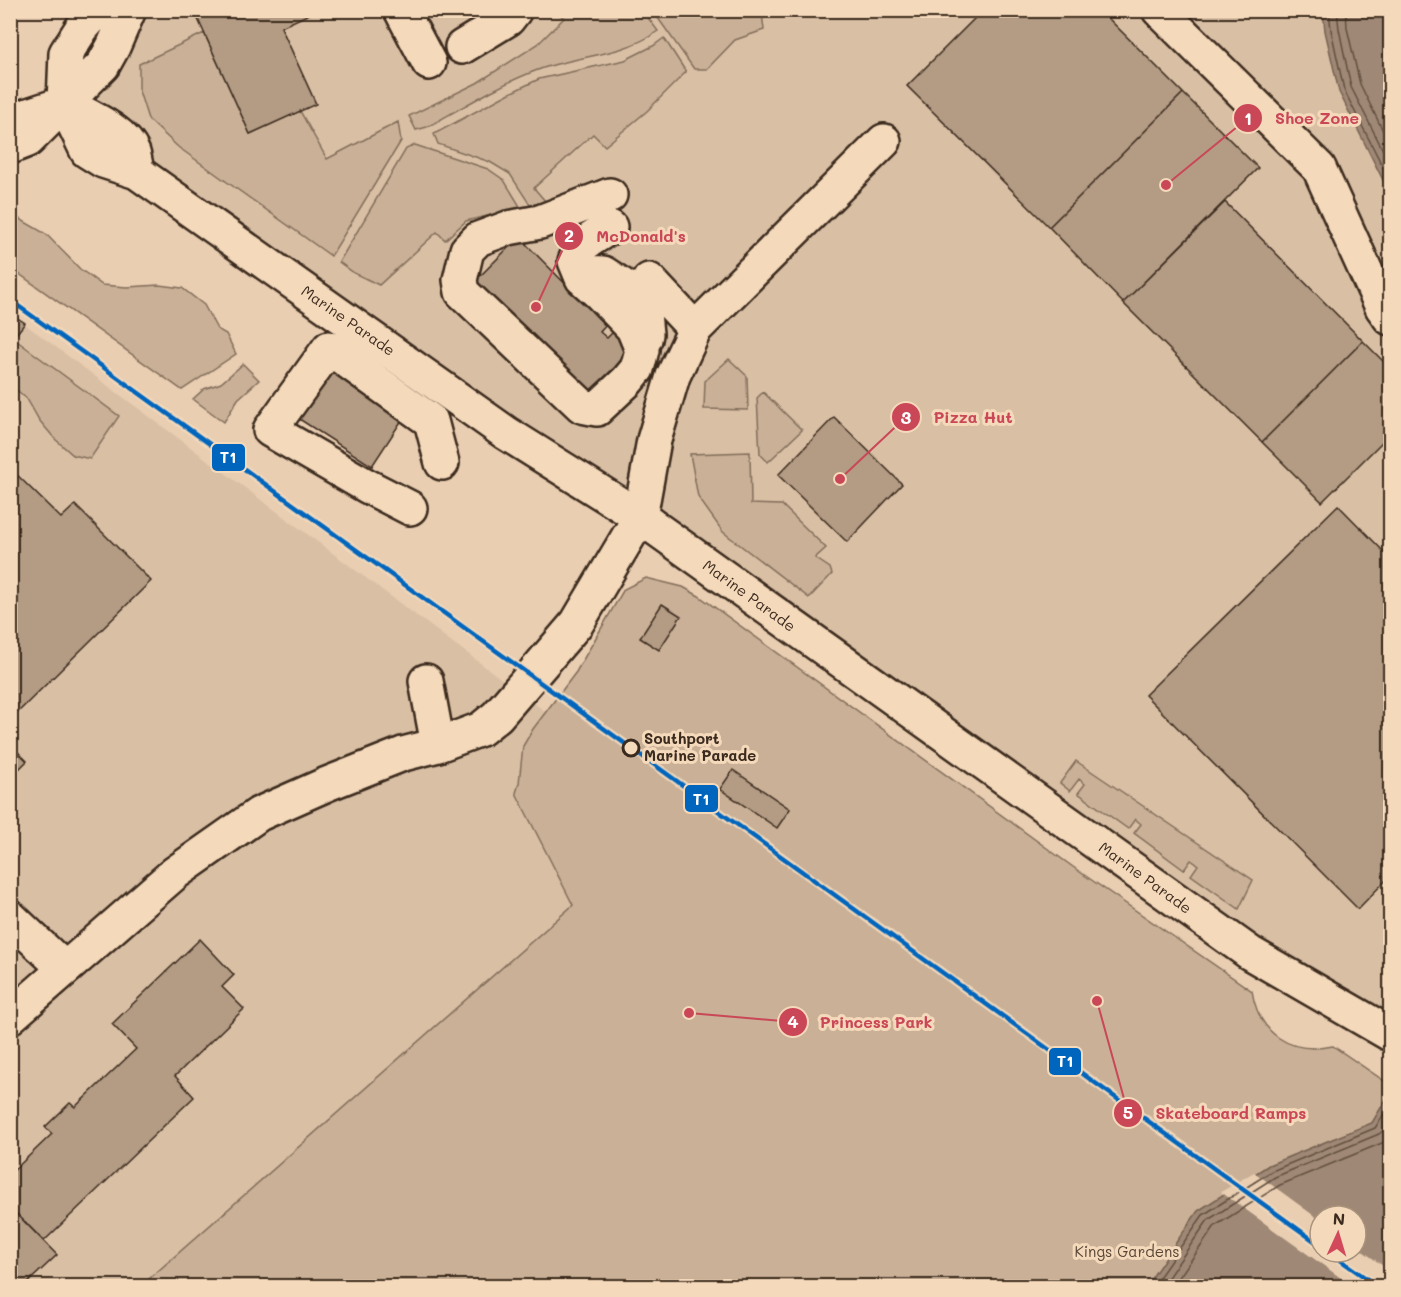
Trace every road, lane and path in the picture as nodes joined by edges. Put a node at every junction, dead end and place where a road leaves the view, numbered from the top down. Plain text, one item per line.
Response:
1 (98, 10) edge
2 (129, 10) edge
3 (401, 10) edge
4 (1159, 10) edge
5 (508, 13) edge
6 (462, 47) dead end
7 (429, 63) dead end
8 (64, 103) junction
9 (10, 121) edge
10 (884, 141) dead end
11 (10, 147) edge
12 (649, 280) dead end
13 (1390, 318) edge
14 (695, 329) junction
15 (642, 350) joint
16 (442, 463) dead end
17 (410, 508) dead end
18 (640, 517) junction
19 (426, 681) dead end
20 (438, 745) junction
21 (10, 917) edge
22 (65, 969) junction
23 (10, 1017) edge
24 (1390, 1034) edge

1 - 8 street
2 - 8 street
3 - 7 street
4 - 13 street
5 - 6 street
8 - 9 street
8 - 11 street
8 - 18 street, Marine Parade
10 - 14 street
12 - 14 street
14 - 18 street
15 - 15 street
16 - 17 street
18 - 20 street
18 - 24 street, Marine Parade
19 - 20 street
20 - 22 street
21 - 22 street
22 - 23 street

